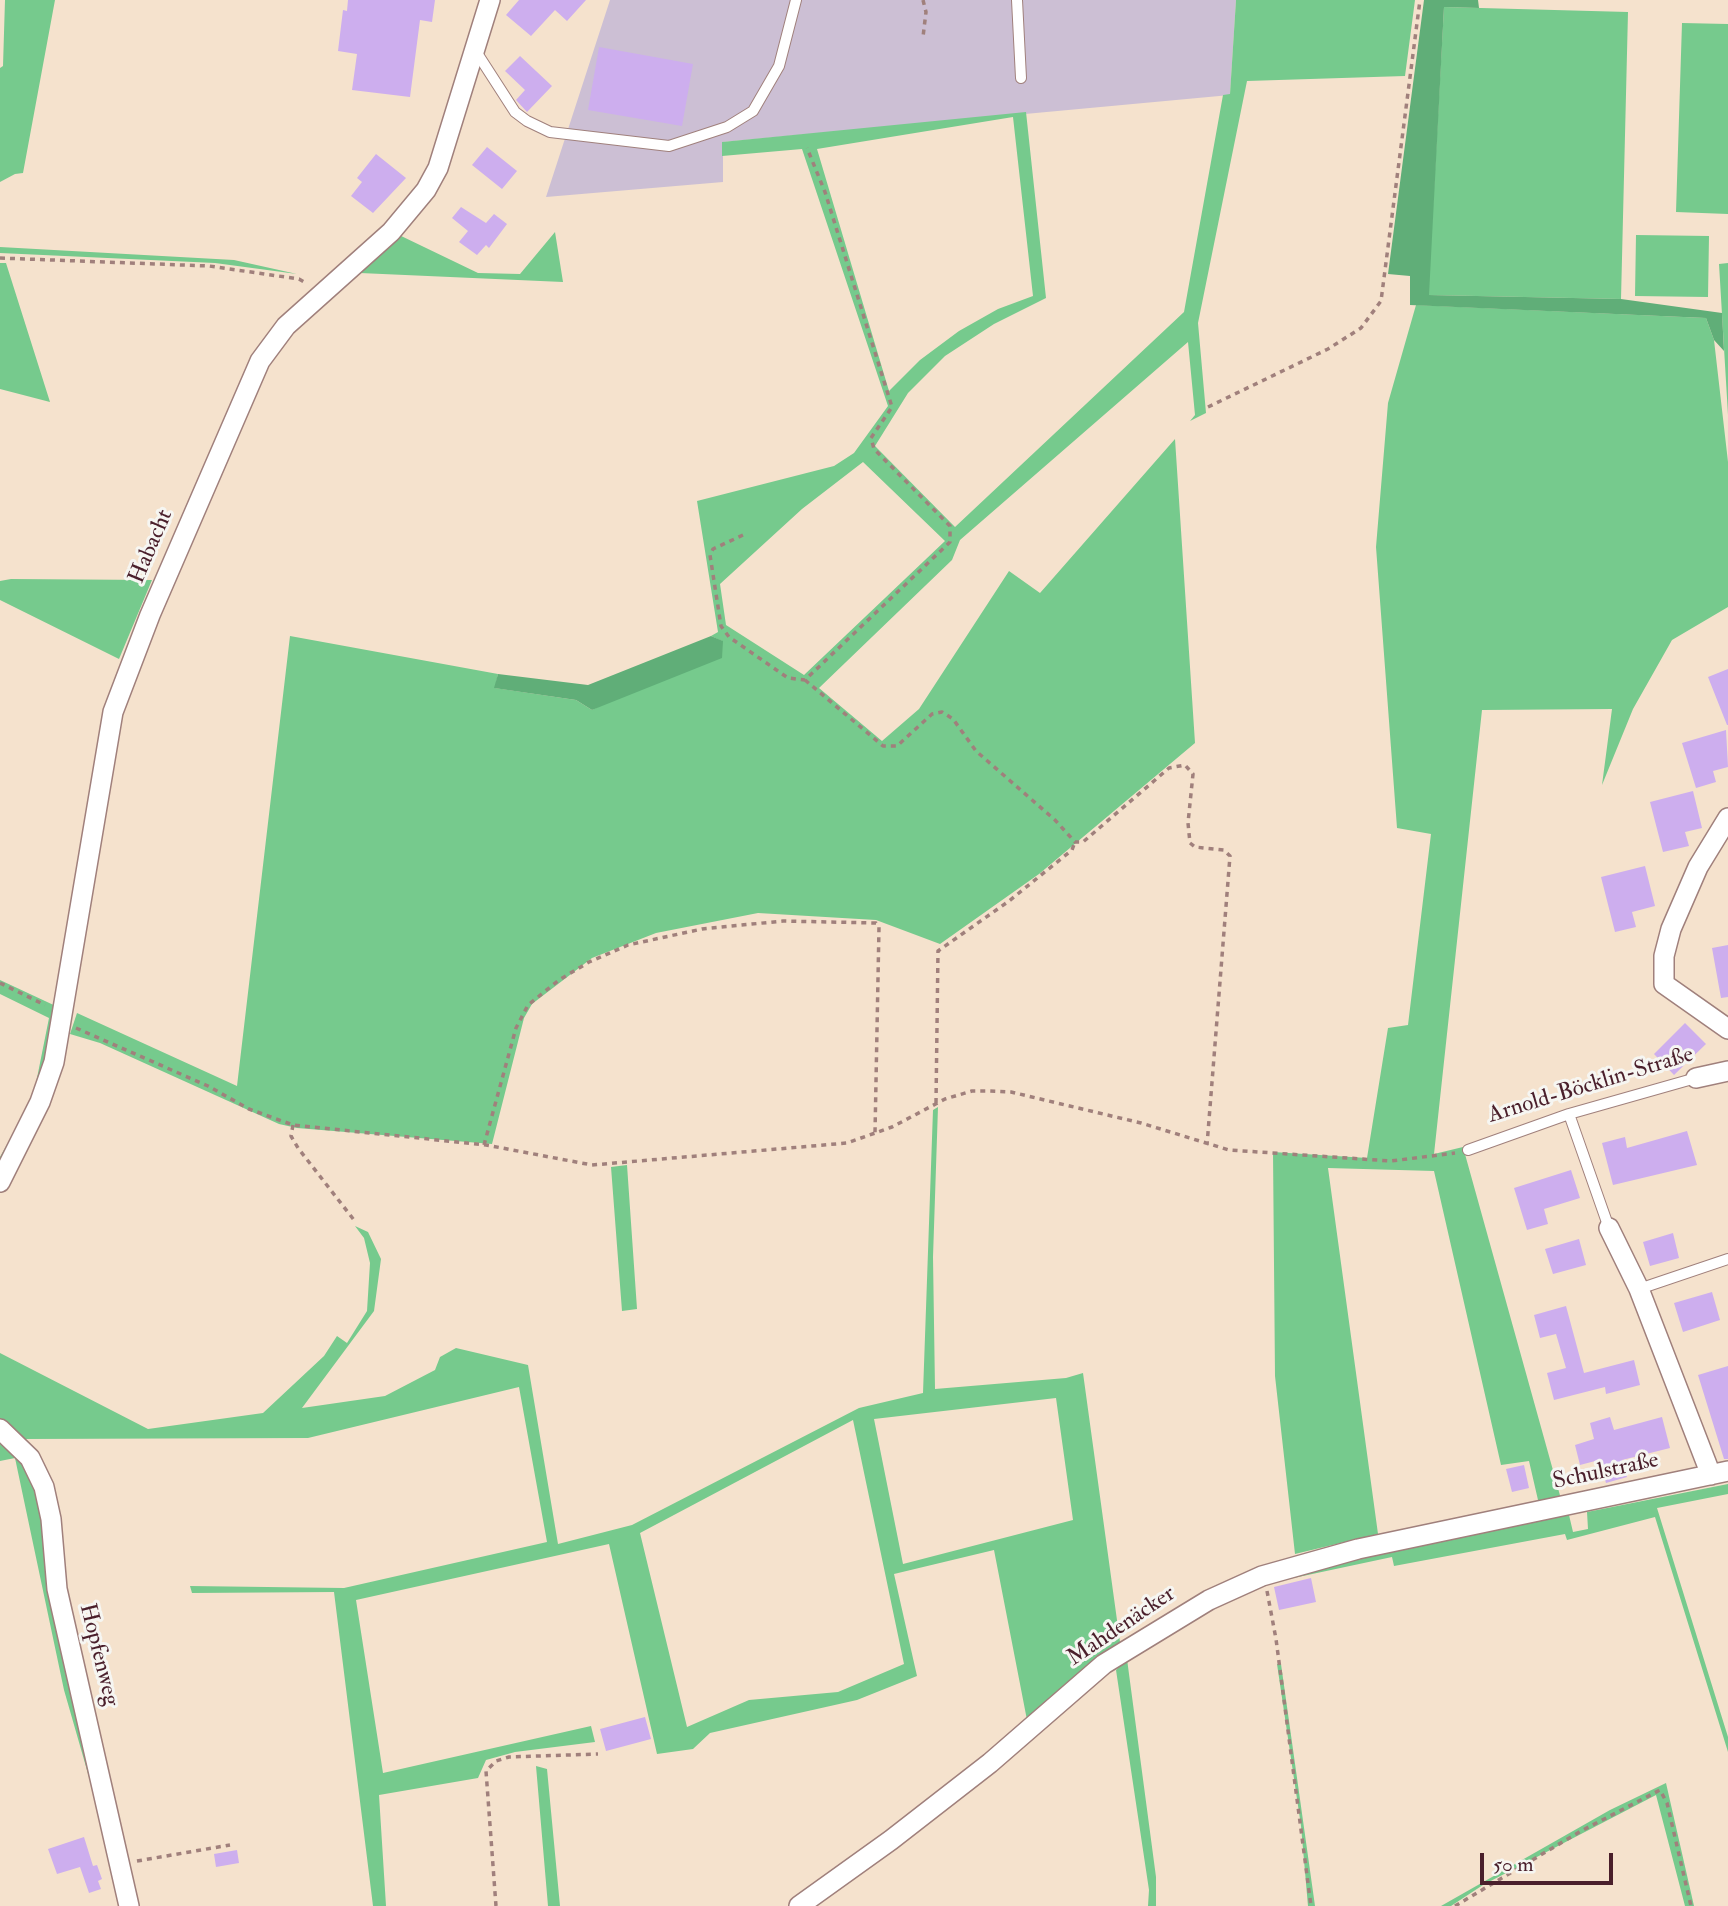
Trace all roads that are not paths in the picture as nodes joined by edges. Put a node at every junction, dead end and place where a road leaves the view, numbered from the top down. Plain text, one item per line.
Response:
1 (490, 0) edge
2 (796, 0) edge
3 (1017, 0) edge
4 (475, 50) junction
5 (1021, 78) dead end
6 (1728, 818) edge
7 (1728, 1029) edge
8 (1728, 1071) edge
9 (1696, 1078) joint
10 (1569, 1114) junction
11 (1468, 1150) road end
12 (0, 1182) edge
13 (1609, 1227) joint
14 (1728, 1259) edge
15 (1639, 1289) junction
16 (0, 1429) edge
17 (1720, 1473) edge
18 (1493, 1521) joint
19 (129, 1906) edge
20 (799, 1906) edge

1 - 4 street, Habacht
2 - 4 lane
3 - 5 lane
4 - 12 street, Habacht
6 - 7 street
8 - 9 street, Arnold-Böcklin-Straße
9 - 10 lane, Arnold-Böcklin-Straße
10 - 11 lane, Arnold-Böcklin-Straße
10 - 13 lane
13 - 15 street
14 - 15 lane
15 - 17 street
16 - 19 street, Hopfenweg
17 - 18 street, Schulstraße
18 - 20 street, Mahdenäcker

